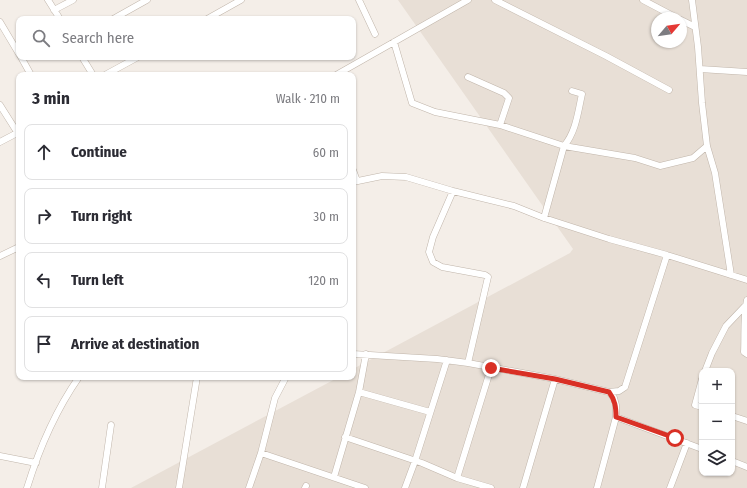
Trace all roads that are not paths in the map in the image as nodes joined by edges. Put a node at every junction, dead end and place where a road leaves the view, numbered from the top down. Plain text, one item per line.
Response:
1 (48, 0) edge
2 (73, 0) edge
3 (147, 0) edge
4 (242, 0) edge
5 (359, 0) edge
6 (468, 0) edge
7 (495, 0) edge
8 (509, 0) edge
9 (643, 0) edge
10 (692, 0) edge
11 (503, 4) junction
12 (54, 10) junction
13 (665, 12) edge
14 (58, 16) edge
15 (118, 16) edge
16 (213, 16) edge
17 (0, 22) edge
18 (687, 23) edge
19 (695, 27) junction
20 (376, 34) dead end
21 (394, 42) junction
22 (16, 49) edge
23 (23, 60) edge
24 (84, 60) edge
25 (132, 60) edge
26 (700, 69) junction
27 (29, 72) edge
28 (91, 72) edge
29 (110, 72) edge
30 (341, 72) edge
31 (747, 72) edge
32 (468, 77) dead end
33 (669, 90) dead end
34 (572, 91) dead end
35 (0, 105) edge
36 (500, 125) junction
37 (16, 129) edge
38 (16, 133) edge
39 (0, 142) edge
40 (564, 146) junction
41 (707, 146) junction
42 (356, 181) edge
43 (453, 191) junction
44 (544, 218) junction
45 (16, 248) edge
46 (667, 255) junction
47 (0, 256) edge
48 (731, 275) junction
49 (747, 280) edge
50 (747, 302) edge
51 (356, 354) edge
52 (366, 354) junction
53 (747, 354) edge
54 (447, 360) junction
55 (468, 364) junction
56 (491, 368) junction
57 (706, 368) edge
58 (555, 379) junction
59 (77, 380) edge
60 (196, 380) edge
61 (284, 380) edge
62 (699, 390) edge
63 (360, 392) junction
64 (609, 392) junction
65 (699, 406) edge
66 (430, 412) junction
67 (616, 417) junction
68 (735, 417) edge
69 (747, 421) edge
70 (111, 425) dead end
71 (345, 437) junction
72 (687, 443) junction
73 (699, 448) edge
74 (261, 453) junction
75 (0, 456) edge
76 (415, 460) junction
77 (735, 462) edge
78 (36, 463) junction
79 (747, 467) edge
80 (334, 477) junction
81 (457, 478) junction
82 (27, 488) edge
83 (102, 488) edge
84 (179, 488) edge
85 (249, 488) edge
86 (365, 488) edge
87 (405, 488) edge
88 (492, 488) edge
89 (523, 488) edge
90 (597, 488) edge
91 (670, 488) edge

1 - 12 street
2 - 12 street
3 - 15 street
4 - 16 street
5 - 20 street
6 - 21 street
7 - 11 street
8 - 11 street
9 - 13 street
10 - 19 street
11 - 33 street
12 - 14 street
17 - 22 street
18 - 19 street
19 - 26 street
21 - 30 street
21 - 36 street
23 - 27 street
24 - 28 street
25 - 29 street
26 - 31 street
26 - 41 street
32 - 36 street
34 - 40 street
35 - 37 street
36 - 40 street
38 - 39 street
40 - 41 street
40 - 44 street
41 - 48 street
42 - 43 street
43 - 44 street
43 - 55 street
44 - 46 street
45 - 47 street
46 - 48 street
46 - 64 street
48 - 49 street
50 - 53 street
50 - 57 street
51 - 52 street
52 - 54 street
52 - 63 street
54 - 55 street
54 - 66 street
55 - 56 street
56 - 58 street
56 - 81 street
58 - 64 street
58 - 89 street
59 - 78 street
60 - 84 street
61 - 74 street
62 - 65 street
63 - 66 street
63 - 71 street
64 - 67 street
66 - 76 street
67 - 72 street
67 - 90 street
68 - 69 street
70 - 83 street
71 - 76 street
71 - 80 street
72 - 73 street
72 - 91 street
74 - 80 street
74 - 85 street
75 - 78 street
76 - 81 street
76 - 87 street
77 - 79 street
78 - 82 street
80 - 86 street
81 - 88 street

